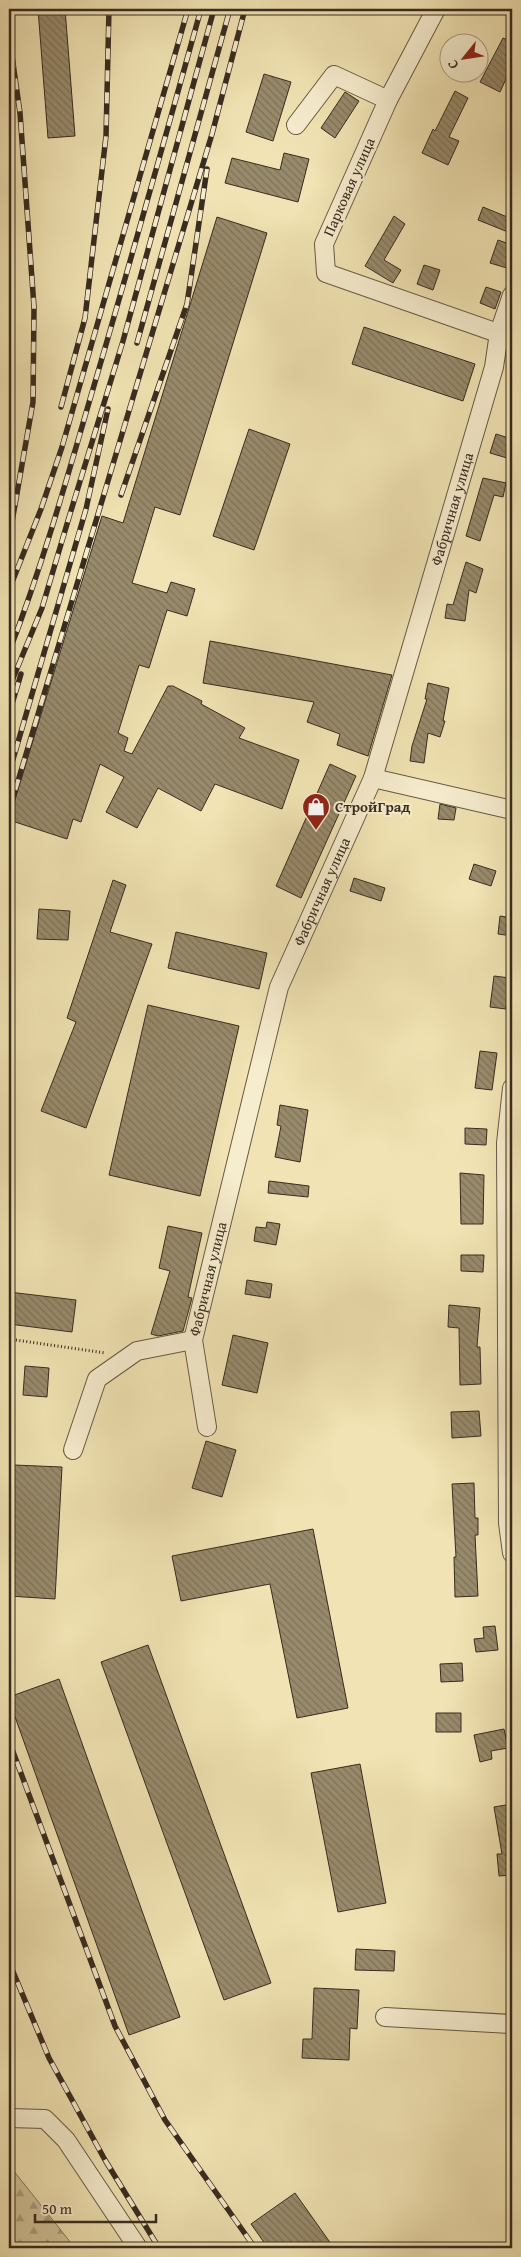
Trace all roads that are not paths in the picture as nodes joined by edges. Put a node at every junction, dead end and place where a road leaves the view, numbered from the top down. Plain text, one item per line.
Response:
1 (436, 9) edge
2 (388, 100) junction
3 (296, 125) dead end
4 (512, 296) edge
5 (506, 335) edge
6 (373, 778) junction
7 (512, 810) edge
8 (512, 1088) edge
9 (193, 1340) junction
10 (207, 1427) dead end
11 (73, 1450) dead end
12 (512, 1553) edge
13 (385, 2017) dead end
14 (512, 2024) edge
15 (9, 2118) edge
16 (138, 2248) edge

1 - 2 street, Парковая улица
2 - 3 street
2 - 5 street, Парковая улица
4 - 5 street, Фабричная улица
5 - 6 street, Фабричная улица
6 - 7 street
6 - 9 street, Фабричная улица
8 - 12 street
9 - 10 street, Фабричная улица
9 - 11 street
13 - 14 street
15 - 16 street

